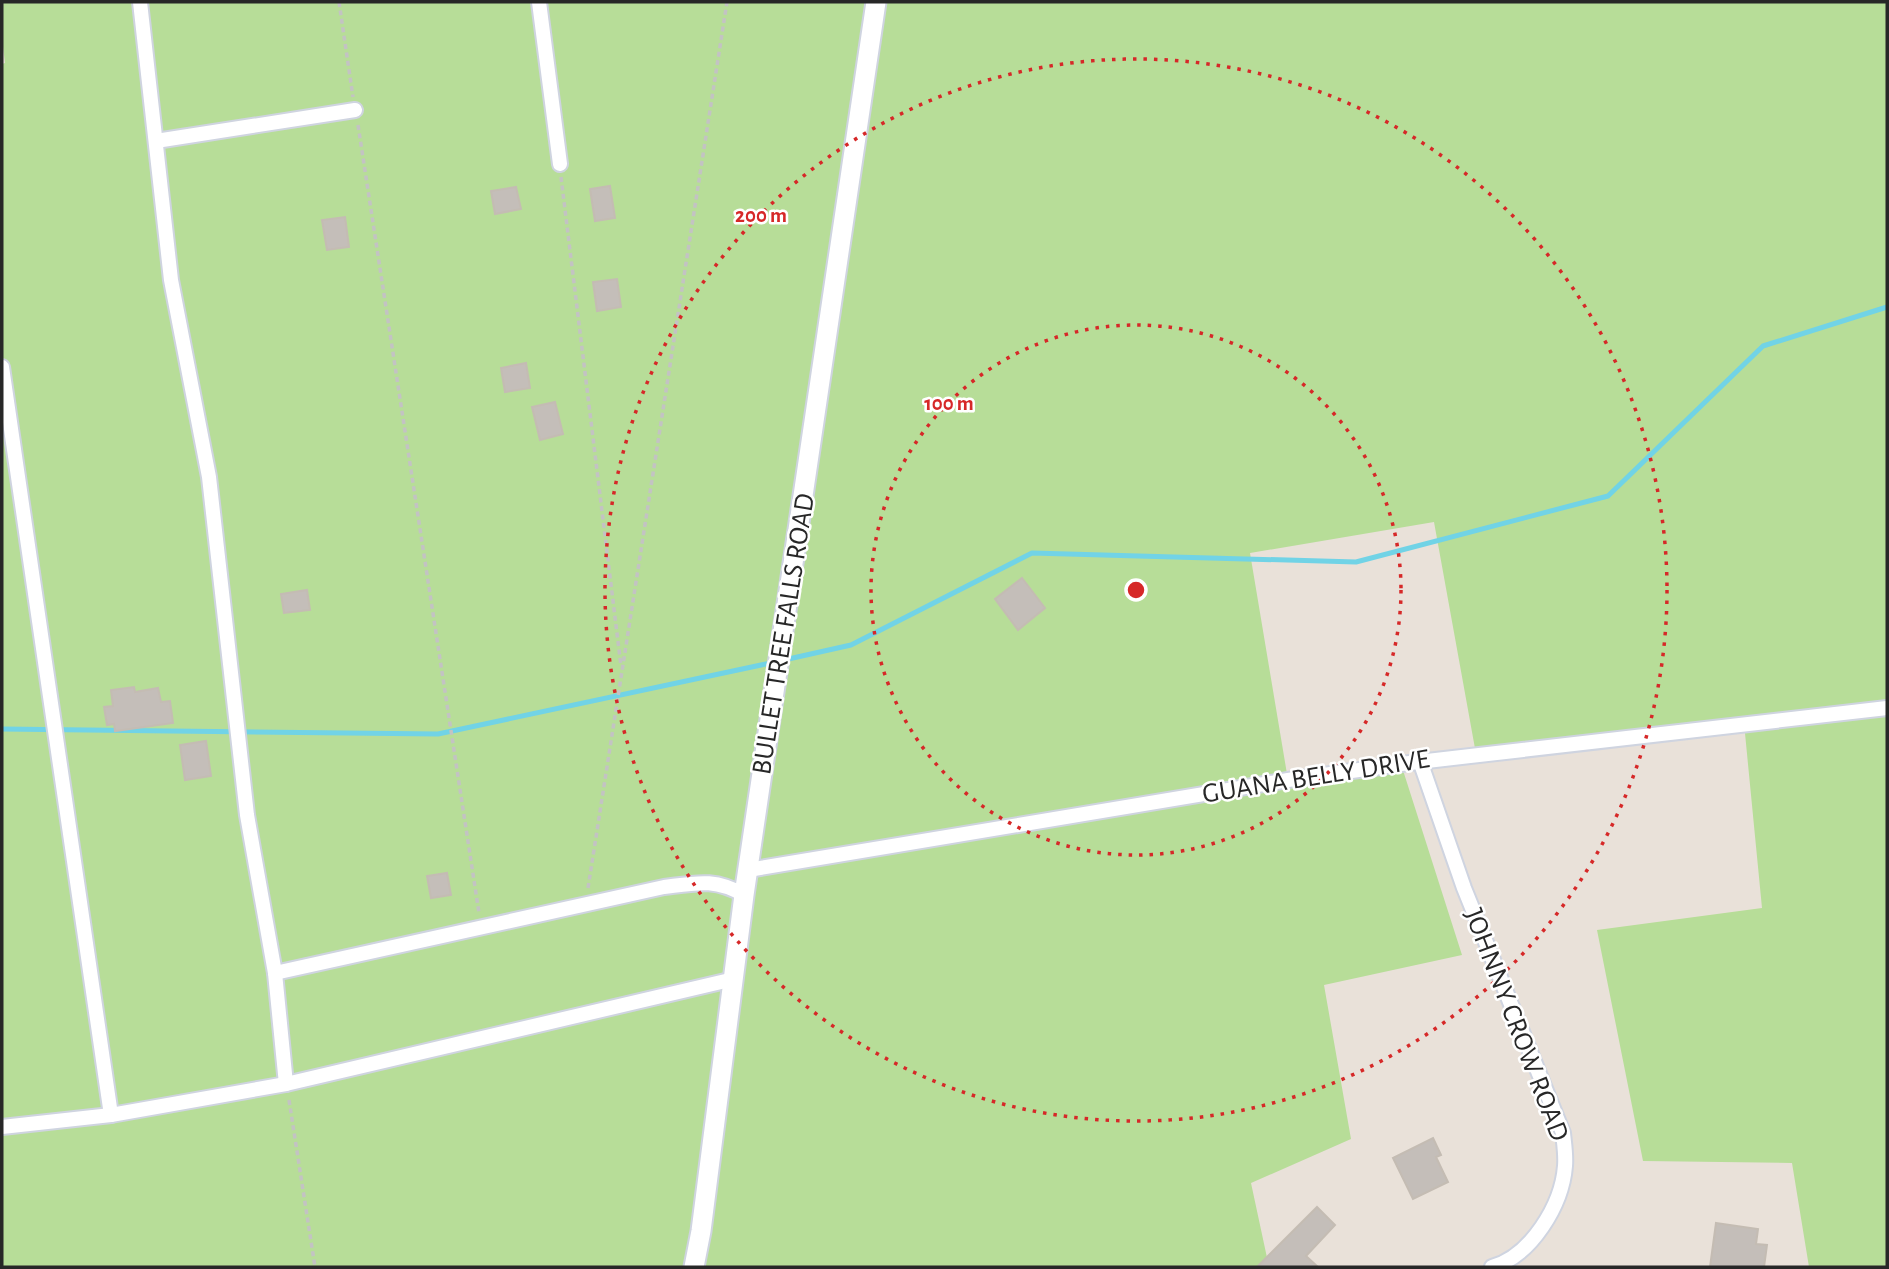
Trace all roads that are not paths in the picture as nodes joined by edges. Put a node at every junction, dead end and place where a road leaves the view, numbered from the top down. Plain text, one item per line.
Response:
1 (140, 2) edge
2 (540, 2) edge
3 (876, 2) edge
4 (355, 110) road end
5 (156, 141) junction
6 (560, 164) road end
7 (2, 367) edge
8 (1887, 708) edge
9 (1420, 761) junction
10 (748, 870) junction
11 (744, 895) junction
12 (275, 973) junction
13 (734, 979) junction
14 (286, 1084) junction
15 (111, 1115) junction
16 (2, 1127) edge
17 (694, 1267) edge
18 (1492, 1267) edge

1 - 5 street
2 - 6 street
3 - 10 main road, BULLET TREE FALLS ROAD
4 - 5 street
5 - 12 street
7 - 15 street
8 - 9 street, GUANA BELLY DRIVE
9 - 10 street, GUANA BELLY DRIVE
9 - 18 street, JOHNNY CROW ROAD
10 - 11 main road, BULLET TREE FALLS ROAD
11 - 12 street
11 - 13 main road, BULLET TREE FALLS ROAD
12 - 14 street
13 - 14 street
13 - 17 main road, BULLET TREE FALLS ROAD
14 - 15 street
15 - 16 street

